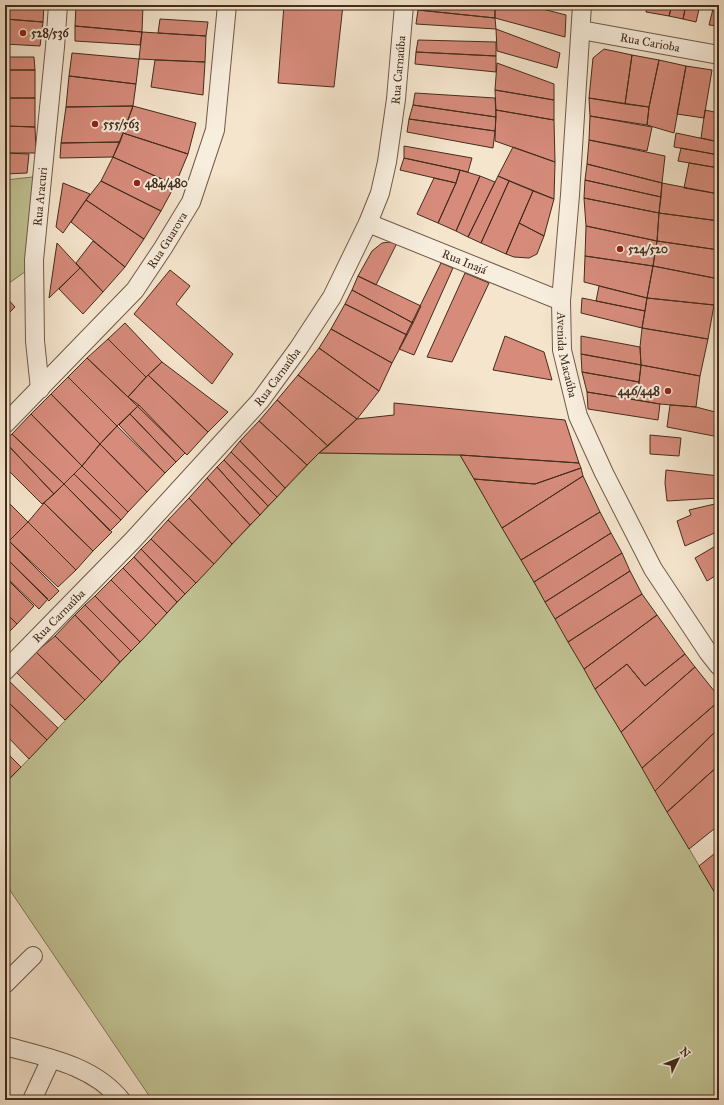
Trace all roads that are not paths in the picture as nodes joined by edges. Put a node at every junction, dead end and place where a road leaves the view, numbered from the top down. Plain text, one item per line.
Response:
1 (58, 5) edge
2 (227, 5) edge
3 (404, 5) edge
4 (582, 5) edge
5 (581, 30) junction
6 (719, 55) edge
7 (368, 222) junction
8 (560, 301) junction
9 (40, 389) junction
10 (5, 424) edge
11 (719, 666) edge
12 (5, 671) edge
13 (33, 956) dead end
14 (5, 984) edge
15 (5, 1046) edge
16 (51, 1059) junction
17 (32, 1100) edge
18 (121, 1100) edge

1 - 9 street, Rua Aracuri
2 - 9 street, Rua Guarova
3 - 7 street, Rua Carnaúba
4 - 5 street, Avenida Macaúba
5 - 6 street, Rua Carioba
5 - 8 street, Avenida Macaúba
7 - 8 street, Rua Inajá
7 - 12 street, Rua Carnaúba
8 - 11 street, Avenida Macaúba
9 - 10 street, Rua Guarova
13 - 14 street
15 - 16 street
16 - 17 street
16 - 18 street

